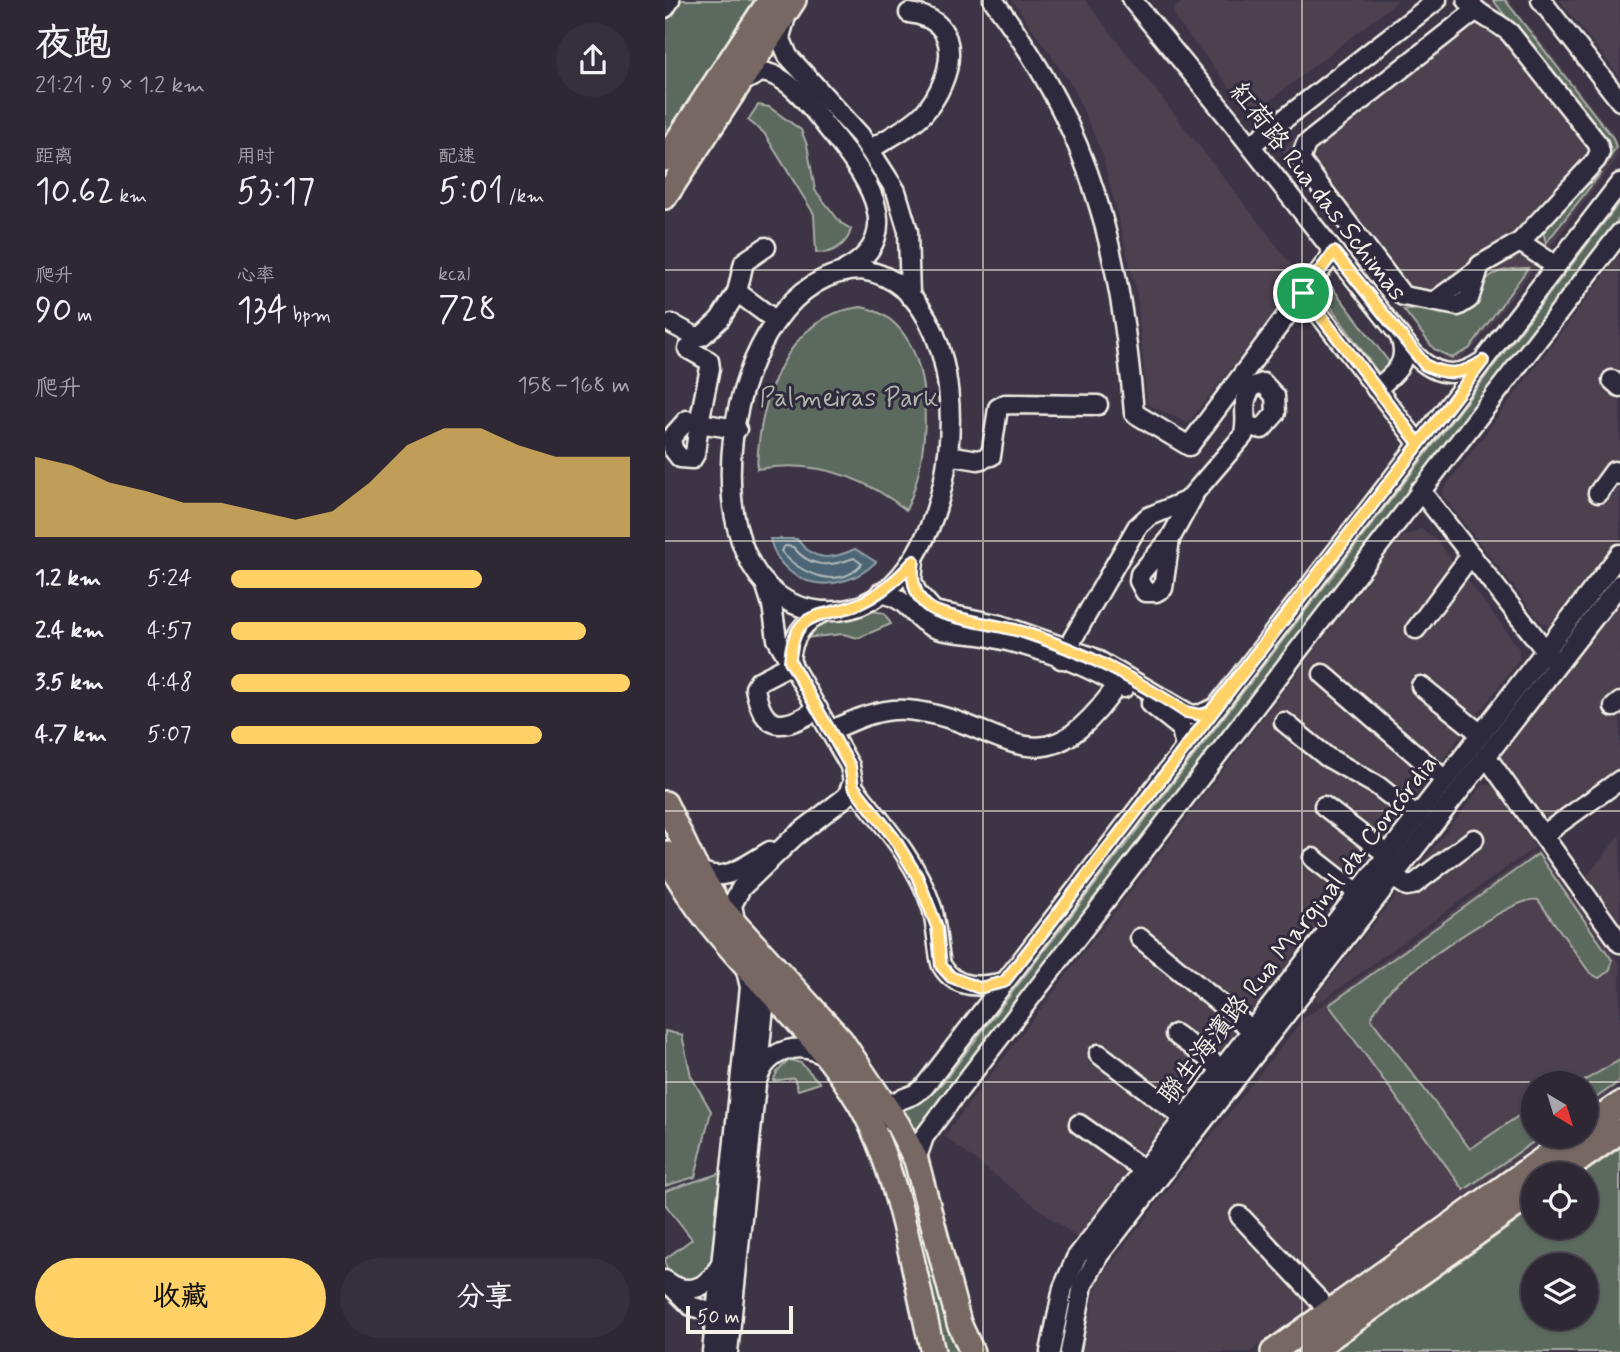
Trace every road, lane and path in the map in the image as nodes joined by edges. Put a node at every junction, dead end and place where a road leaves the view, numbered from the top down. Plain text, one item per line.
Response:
1 (670, 0) edge
2 (993, 0) edge
3 (1437, 0) edge
4 (1541, 0) edge
5 (1142, 3) edge
6 (1471, 5) edge
7 (783, 6) edge
8 (665, 8) edge
9 (909, 13) dead end
10 (742, 82) junction
11 (1620, 102) edge
12 (1251, 145) junction
13 (870, 150) junction
14 (665, 159) edge
15 (1620, 183) edge
16 (665, 197) edge
17 (1620, 233) edge
18 (1520, 242) junction
19 (766, 247) dead end
20 (1334, 252) junction
21 (1556, 266) junction
22 (845, 270) junction
23 (737, 292) junction
24 (1303, 293) junction
25 (910, 296) junction
26 (776, 321) junction
27 (672, 324) dead end
28 (1401, 337) junction
29 (688, 349) dead end
30 (1483, 361) junction
31 (1377, 389) junction
32 (1098, 405) dead end
33 (1254, 428) dead end
34 (737, 429) junction
35 (1419, 444) junction
36 (948, 455) junction
37 (1620, 475) edge
38 (1420, 491) junction
39 (1197, 492) junction
40 (1598, 493) dead end
41 (1165, 510) junction
42 (1620, 554) edge
43 (1471, 555) junction
44 (914, 561) junction
45 (762, 577) junction
46 (1620, 584) edge
47 (880, 593) junction
48 (826, 611) junction
49 (1416, 629) dead end
50 (1546, 651) junction
51 (1063, 652) junction
52 (791, 663) junction
53 (1557, 666) junction
54 (1323, 674) dead end
55 (1118, 684) junction
56 (1421, 686) dead end
57 (1216, 707) junction
58 (818, 709) junction
59 (1284, 722) dead end
60 (830, 731) junction
61 (1481, 734) junction
62 (1185, 748) junction
63 (1486, 756) junction
64 (1445, 780) junction
65 (1620, 780) edge
66 (853, 786) junction
67 (665, 803) edge
68 (1324, 806) dead end
69 (1417, 817) junction
70 (1543, 835) junction
71 (794, 837) junction
72 (1474, 839) dead end
73 (665, 853) edge
74 (1313, 858) dead end
75 (694, 864) junction
76 (1386, 867) junction
77 (1358, 893) junction
78 (736, 925) junction
79 (1140, 938) dead end
80 (1620, 943) edge
81 (754, 960) junction
82 (1004, 982) junction
83 (766, 989) junction
84 (799, 993) junction
85 (747, 1010) junction
86 (1252, 1030) junction
87 (1175, 1034) dead end
88 (1099, 1054) dead end
89 (829, 1059) junction
90 (1222, 1069) junction
91 (756, 1083) junction
92 (1620, 1104) edge
93 (887, 1105) junction
94 (1184, 1118) junction
95 (1598, 1119) edge
96 (1079, 1124) dead end
97 (1620, 1131) edge
98 (877, 1136) junction
99 (1558, 1148) edge
100 (915, 1160) junction
101 (1576, 1162) edge
102 (1144, 1170) junction
103 (1521, 1202) edge
104 (1240, 1216) dead end
105 (721, 1259) junction
106 (665, 1280) edge
107 (1327, 1308) junction
108 (724, 1316) junction
109 (712, 1352) edge
110 (728, 1352) edge
111 (933, 1352) edge
112 (972, 1352) edge
113 (1050, 1352) edge
114 (1070, 1352) edge
115 (1273, 1352) edge
116 (1310, 1352) edge

1 - 8 street
2 - 24 street
3 - 12 street
4 - 11 street
5 - 12 street, 紅荷路 Rua das Schimas
6 - 18 street
6 - 18 street
7 - 10 main road
7 - 13 street
7 - 14 main road
9 - 13 street
10 - 16 main road
10 - 22 street
12 - 20 street, 紅荷路 Rua das Schimas
13 - 25 street
15 - 21 street
17 - 38 street
18 - 21 street
19 - 23 street
20 - 24 street
20 - 28 street, 紅荷路 Rua das Schimas
21 - 30 street
22 - 25 street
22 - 26 street
23 - 26 street
23 - 27 street
24 - 31 street
25 - 36 street
26 - 34 street
28 - 30 street, 紅荷路 Rua das Schimas
28 - 31 street
29 - 34 street
30 - 35 street
31 - 35 street
32 - 36 street
33 - 39 street
34 - 45 street
35 - 57 street
36 - 44 street
37 - 40 street
38 - 43 street
38 - 100 street
39 - 41 street
39 - 41 street
41 - 51 street
42 - 50 street, 聯生海濱路 Rua Marginal da Concórdia
43 - 49 street
43 - 50 street
44 - 47 street
44 - 51 street
45 - 48 street
45 - 52 street
46 - 53 street, 聯生海濱路 Rua Marginal da Concórdia
47 - 48 street
47 - 51 street
48 - 52 street
50 - 53 street
50 - 61 street, 聯生海濱路 Rua Marginal da Concórdia
51 - 55 street
51 - 57 street
52 - 58 street
52 - 58 street
53 - 63 street, 聯生海濱路 Rua Marginal da Concórdia
54 - 64 street
55 - 60 street
55 - 62 street
56 - 61 street
57 - 62 street
58 - 60 street
59 - 69 street
60 - 66 street
61 - 64 street, 聯生海濱路 Rua Marginal da Concórdia
62 - 82 street
63 - 70 street
63 - 76 street, 聯生海濱路 Rua Marginal da Concórdia
64 - 69 street, 聯生海濱路 Rua Marginal da Concórdia
65 - 70 street
66 - 71 street
66 - 82 street
67 - 75 main road
68 - 76 street
69 - 76 street, 聯生海濱路 Rua Marginal da Concórdia
70 - 80 street
71 - 75 street
71 - 78 street
72 - 76 street
73 - 81 main road
74 - 77 street
75 - 78 main road
76 - 77 street, 聯生海濱路 Rua Marginal da Concórdia
76 - 114 street, 聯生海濱路 Rua Marginal da Concórdia
77 - 86 street, 聯生海濱路 Rua Marginal da Concórdia
78 - 81 main road
79 - 86 street
81 - 83 main road
81 - 84 main road
81 - 85 street
82 - 93 street
83 - 84 main road
83 - 85 street
83 - 89 main road
83 - 91 street
84 - 93 main road
85 - 105 street
86 - 90 street, 聯生海濱路 Rua Marginal da Concórdia
87 - 90 street
88 - 94 street
89 - 91 street
89 - 98 main road
90 - 94 street, 聯生海濱路 Rua Marginal da Concórdia
91 - 108 street
92 - 95 main road
93 - 98 street
93 - 100 main road
94 - 102 street, 聯生海濱路 Rua Marginal da Concórdia
96 - 102 street
97 - 101 main road
98 - 111 main road
99 - 107 main road
100 - 112 main road
102 - 113 street, 聯生海濱路 Rua Marginal da Concórdia
103 - 116 main road
104 - 107 street
105 - 106 street
105 - 108 street
106 - 108 street
107 - 115 main road
108 - 109 street
108 - 110 street

